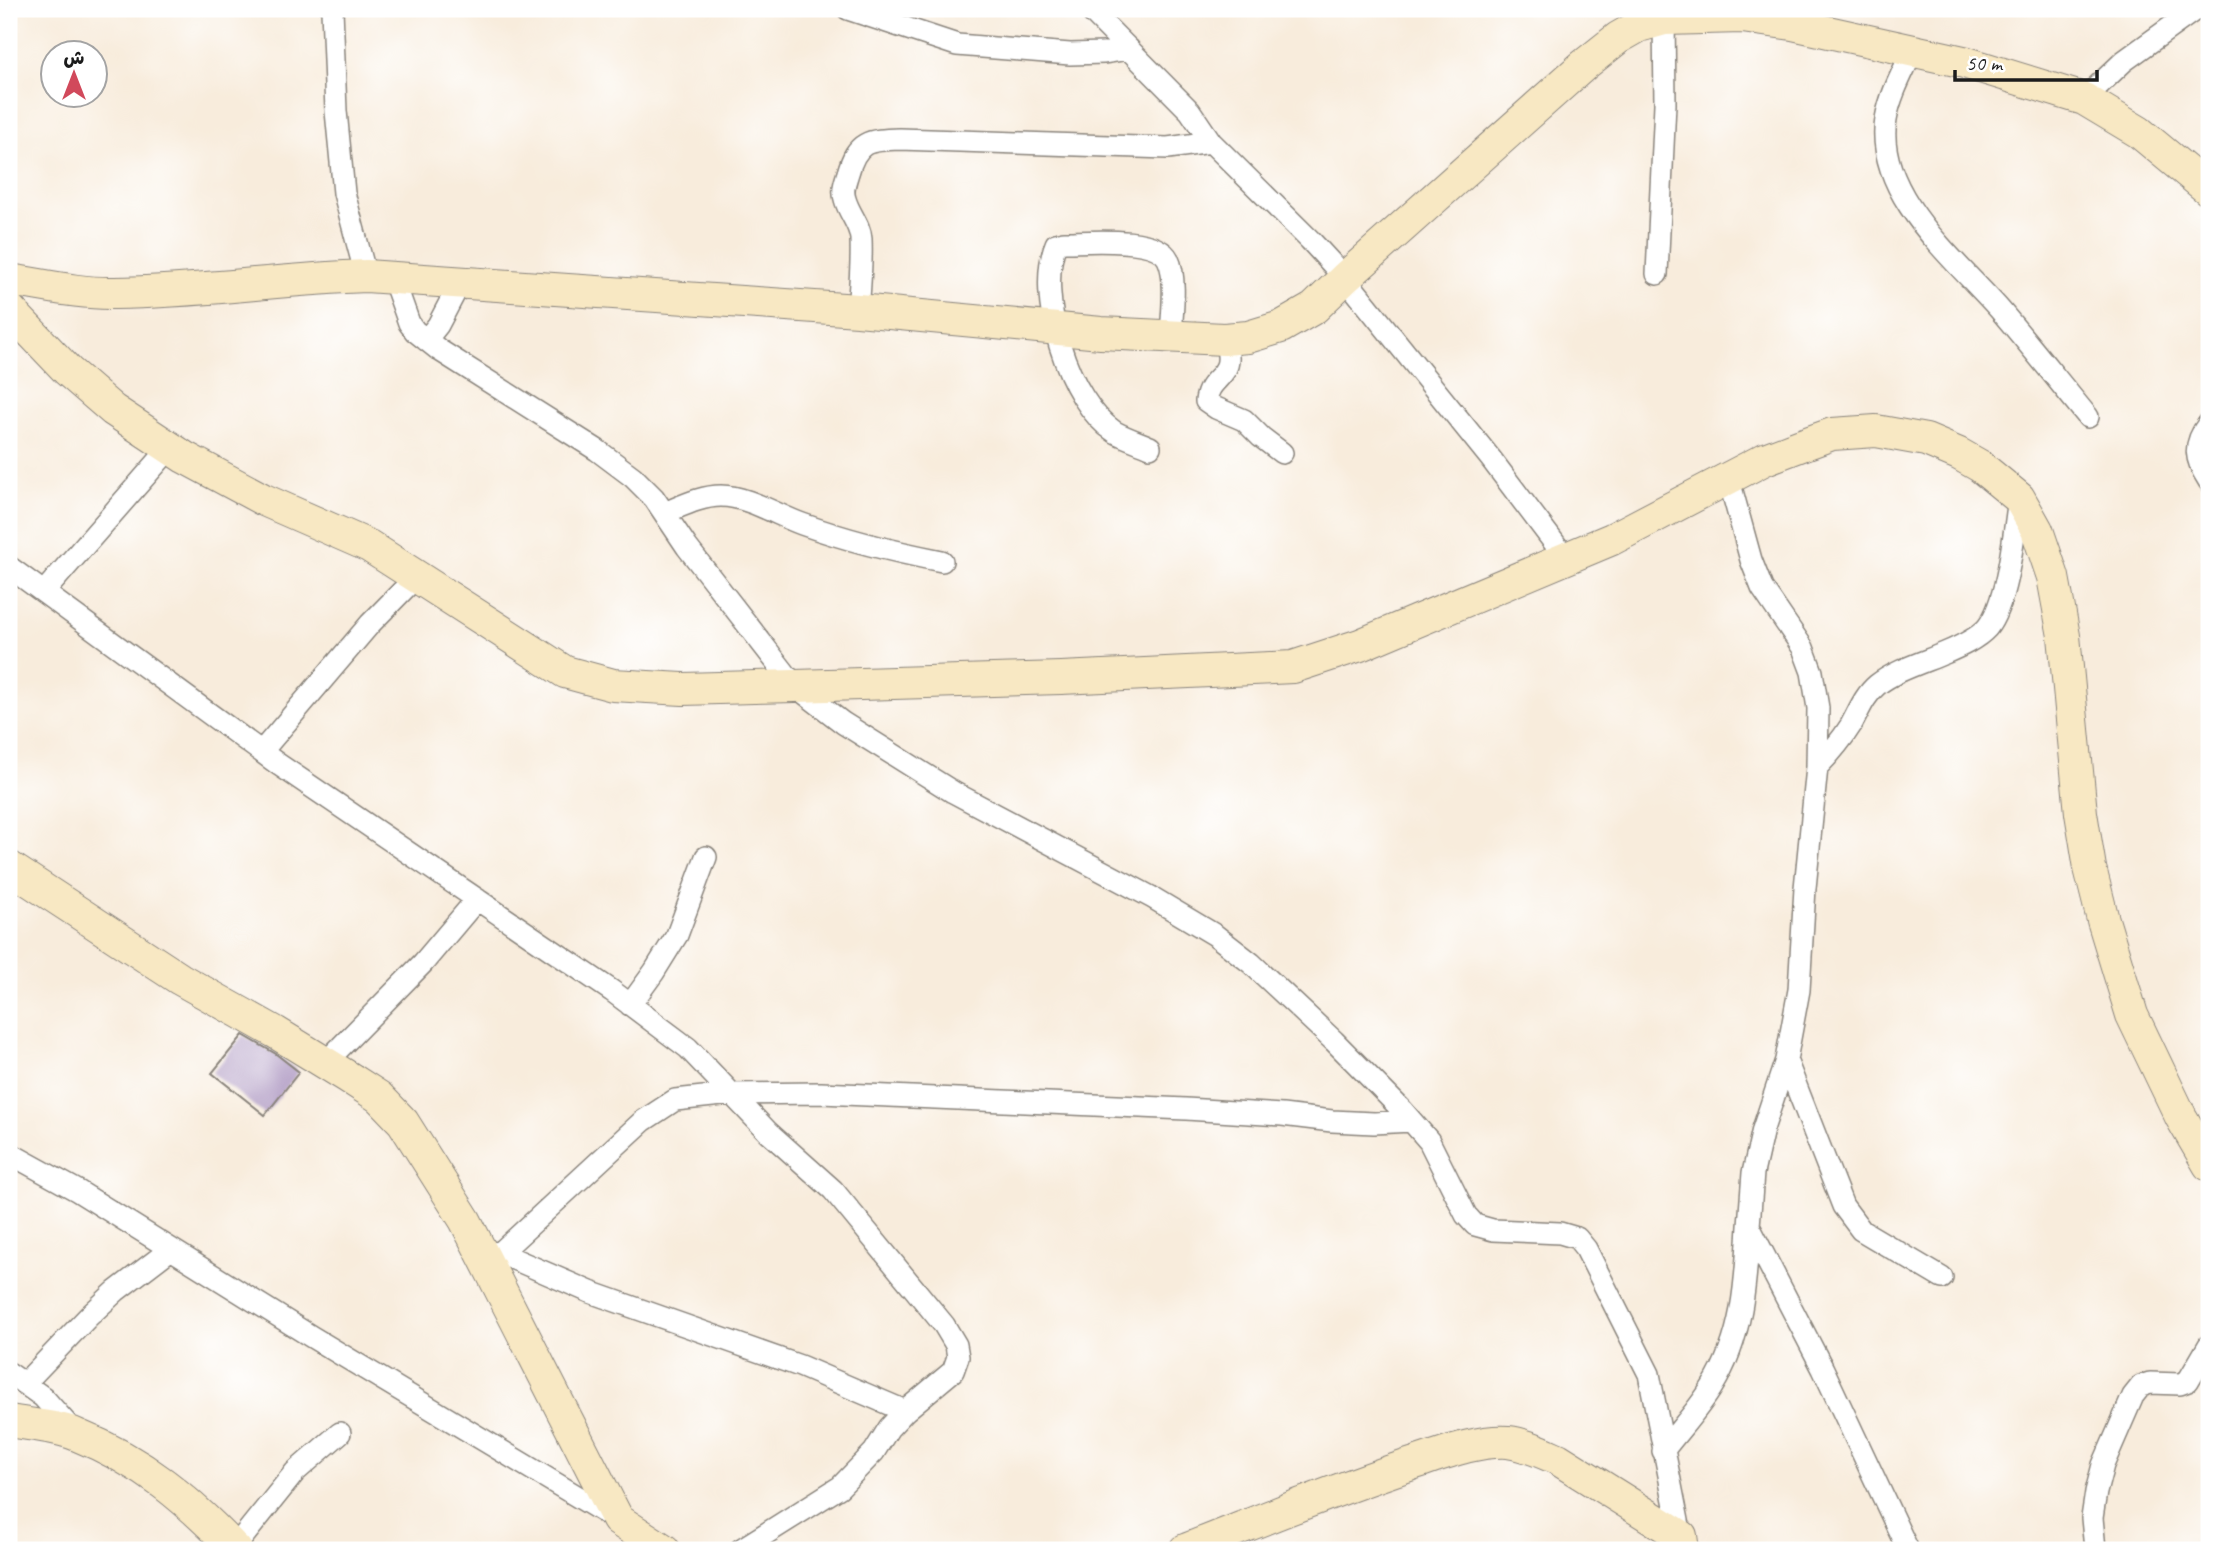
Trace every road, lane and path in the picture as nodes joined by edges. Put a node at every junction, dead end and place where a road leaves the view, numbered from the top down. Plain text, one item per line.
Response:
1 (332, 9) edge
2 (848, 9) edge
3 (1089, 9) edge
4 (2196, 9) edge
5 (1644, 18) edge
6 (1129, 49) junction
7 (1913, 50) junction
8 (2084, 99) junction
9 (1211, 142) junction
10 (2209, 190) edge
11 (1657, 274) dead end
12 (380, 277) junction
13 (1345, 278) junction
14 (9, 280) edge
15 (460, 283) junction
16 (9, 309) edge
17 (858, 310) junction
18 (1055, 328) junction
19 (1171, 335) junction
20 (1224, 339) junction
21 (426, 340) junction
22 (2088, 417) dead end
23 (2209, 423) edge
24 (1150, 447) dead end
25 (170, 448) junction
26 (1282, 453) dead end
27 (1729, 480) junction
28 (2209, 481) edge
29 (2019, 498) junction
30 (664, 513) junction
31 (1565, 557) junction
32 (942, 561) dead end
33 (9, 567) edge
34 (417, 576) junction
35 (44, 592) junction
36 (795, 686) junction
37 (262, 751) junction
38 (1817, 767) junction
39 (706, 857) dead end
40 (9, 867) edge
41 (477, 899) junction
42 (630, 1005) junction
43 (1786, 1060) junction
44 (326, 1063) junction
45 (732, 1094) junction
46 (1412, 1121) junction
47 (9, 1153) edge
48 (2209, 1166) edge
49 (1749, 1226) junction
50 (171, 1249) junction
51 (490, 1253) junction
52 (1941, 1278) dead end
53 (2209, 1345) edge
54 (16, 1378) edge
55 (905, 1411) junction
56 (9, 1421) edge
57 (340, 1433) dead end
58 (75, 1434) junction
59 (1663, 1451) junction
60 (618, 1520) junction
61 (1682, 1543) edge
62 (235, 1549) edge
63 (2095, 1549) edge
64 (664, 1550) edge
65 (740, 1550) edge
66 (1185, 1550) edge
67 (1908, 1550) edge

1 - 12 street
2 - 6 street
3 - 6 street
4 - 8 street
5 - 7 street
5 - 11 street
5 - 13 street
6 - 9 street
7 - 8 street
7 - 22 street
8 - 10 street
9 - 13 street
9 - 17 street
12 - 14 street
12 - 15 street
12 - 21 street
13 - 20 street
13 - 31 street
15 - 17 street
15 - 21 street
16 - 25 street
17 - 18 street
18 - 19 street
18 - 19 street
18 - 24 street
19 - 20 street
20 - 26 street
21 - 30 street
23 - 28 street
25 - 34 street
25 - 35 street
27 - 29 street
27 - 31 street
27 - 38 street
29 - 38 street
29 - 48 street
30 - 32 street
30 - 36 street
31 - 36 street
33 - 35 street
34 - 36 street
34 - 37 street
35 - 37 street
36 - 46 street
37 - 41 street
38 - 43 street
39 - 42 street
40 - 44 street
41 - 42 street
41 - 44 street
42 - 45 street
43 - 49 street
43 - 52 street
44 - 51 street
45 - 46 street
45 - 51 street
45 - 55 street
46 - 59 street
47 - 50 street
49 - 59 street
49 - 67 street
50 - 54 street
50 - 60 street
51 - 55 street
51 - 60 street
53 - 63 street
54 - 58 street
55 - 65 street
56 - 58 street
57 - 62 street
58 - 62 street
59 - 61 street
60 - 64 street
61 - 66 street

